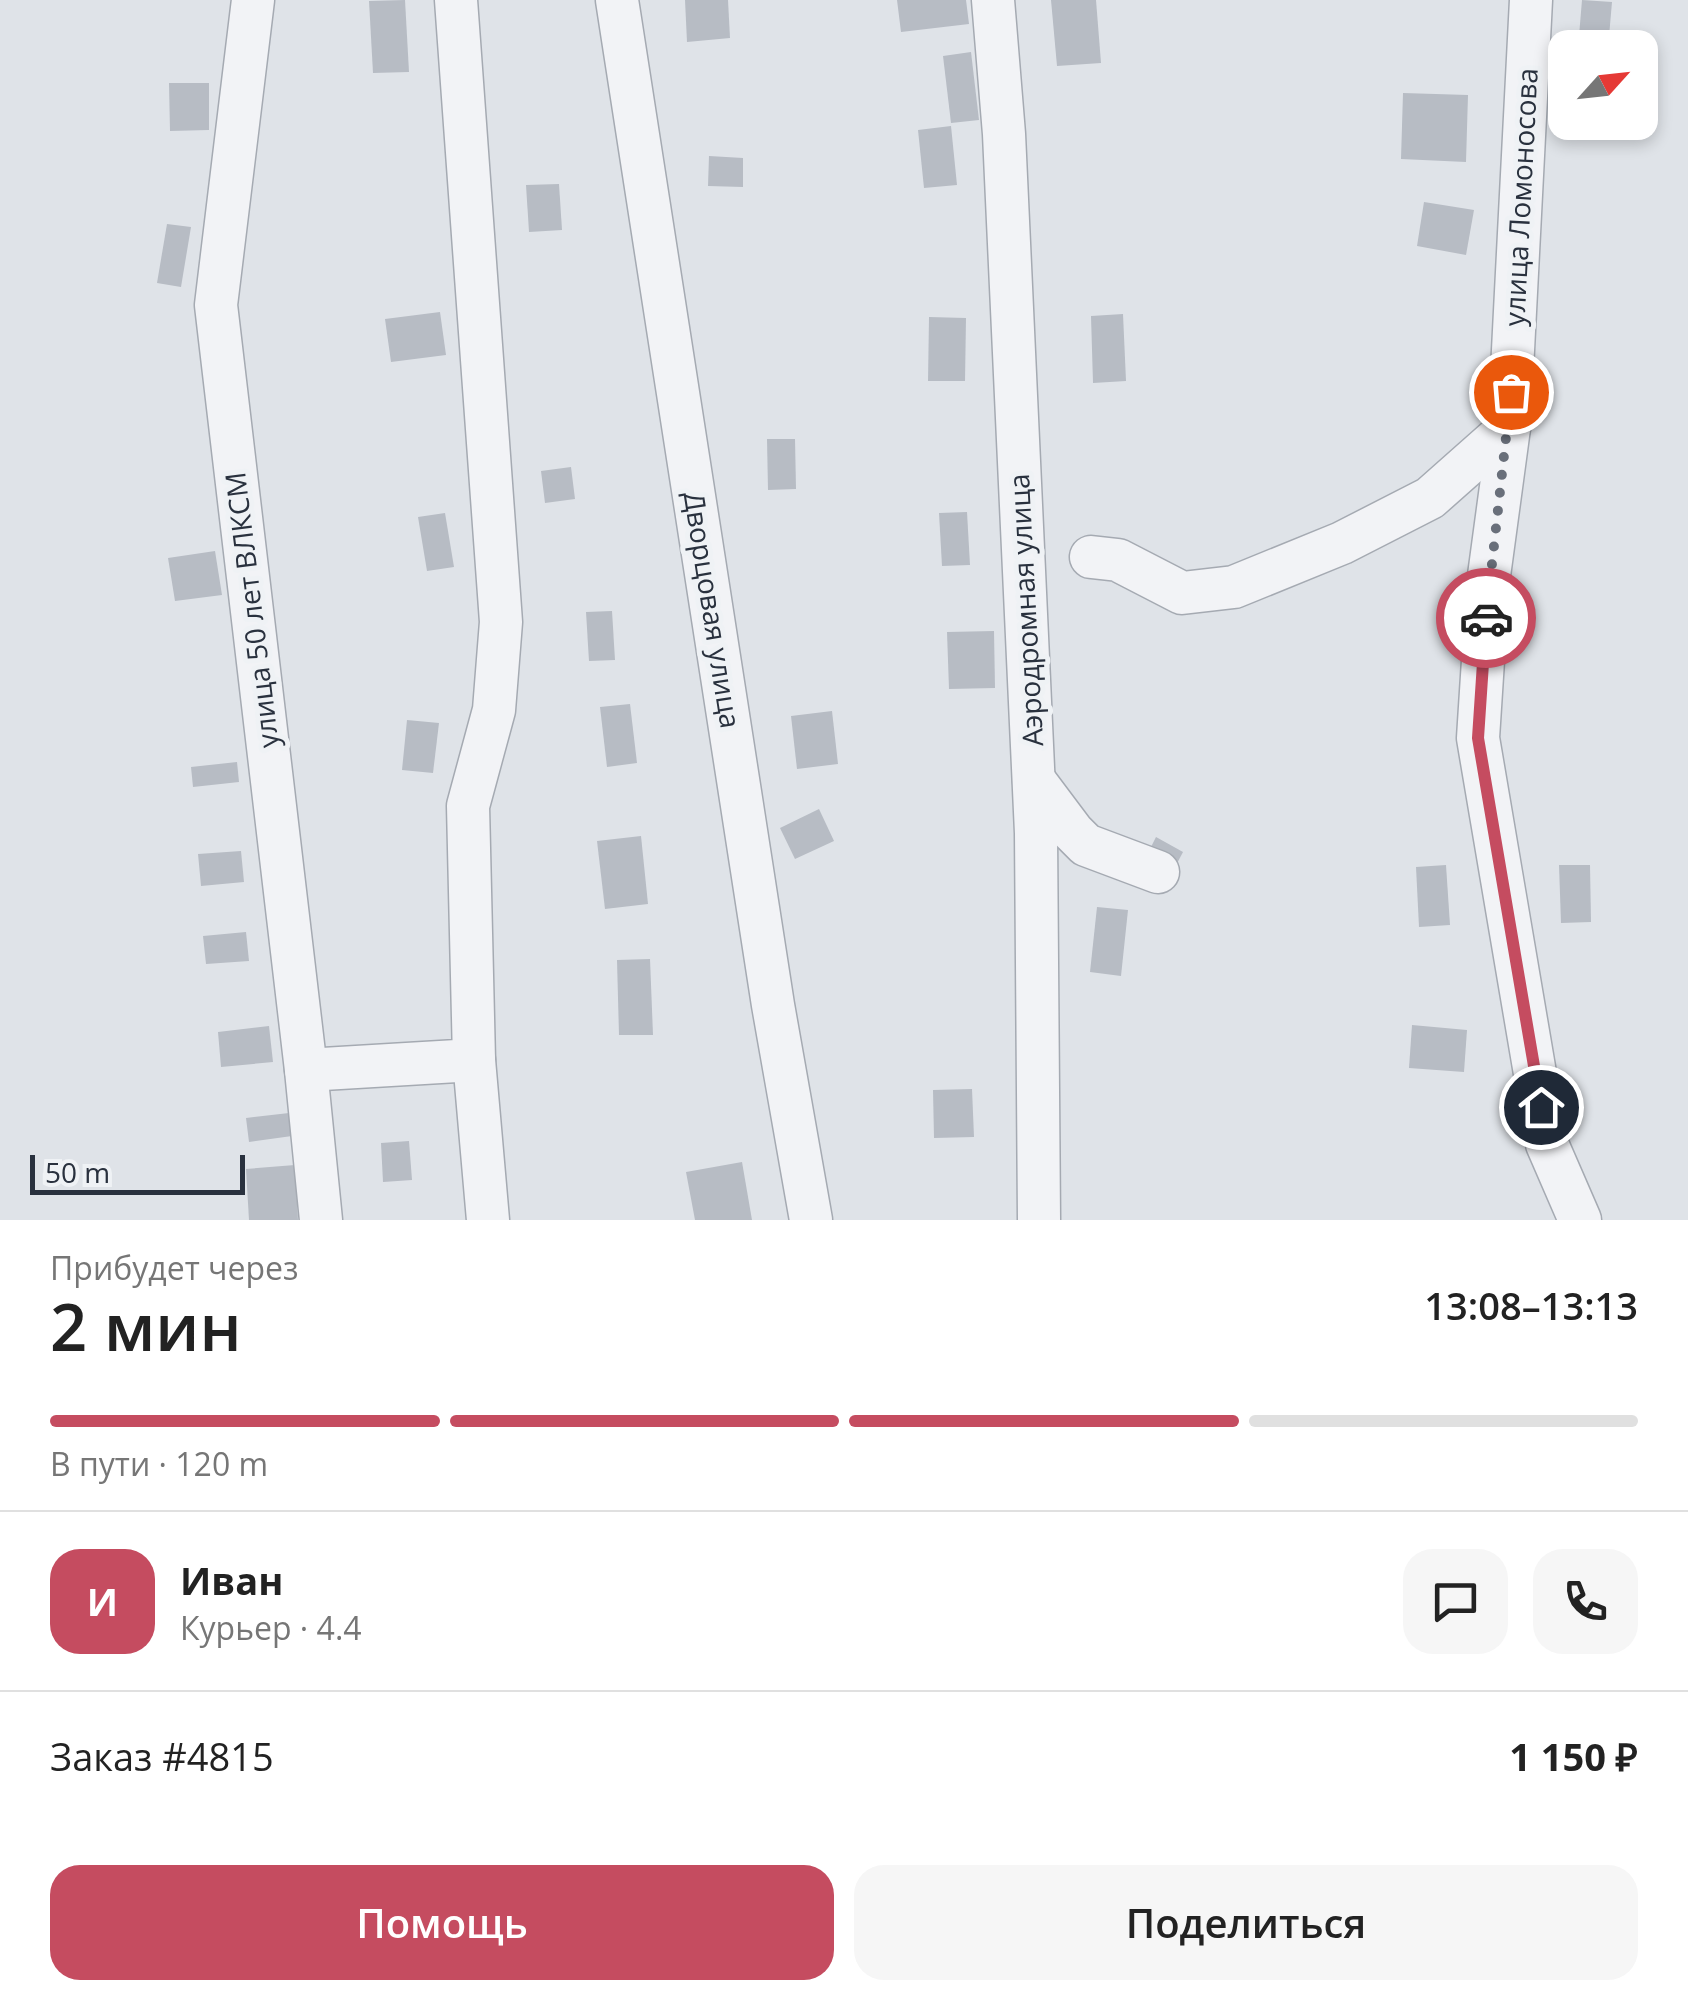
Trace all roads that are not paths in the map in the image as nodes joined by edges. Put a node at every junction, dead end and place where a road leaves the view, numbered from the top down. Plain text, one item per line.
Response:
1 (253, 0) edge
2 (456, 0) edge
3 (618, 0) edge
4 (993, 0) edge
5 (1531, 0) edge
6 (1509, 428) junction
7 (1091, 557) dead end
8 (1034, 780) junction
9 (1158, 872) dead end
10 (474, 1060) junction
11 (306, 1070) junction
12 (320, 1220) edge
13 (488, 1220) edge
14 (810, 1220) edge
15 (1038, 1220) edge
16 (1580, 1220) edge

1 - 11 street, улица 50 лет ВЛКСМ
2 - 10 street
3 - 14 street, Дворцовая улица
4 - 8 street, Аэродромная улица
5 - 6 street, улица Ломоносова
6 - 7 street
6 - 16 street, улица Ломоносова
8 - 9 street
8 - 15 street, Аэродромная улица
10 - 11 street
10 - 13 street
11 - 12 street, улица 50 лет ВЛКСМ

